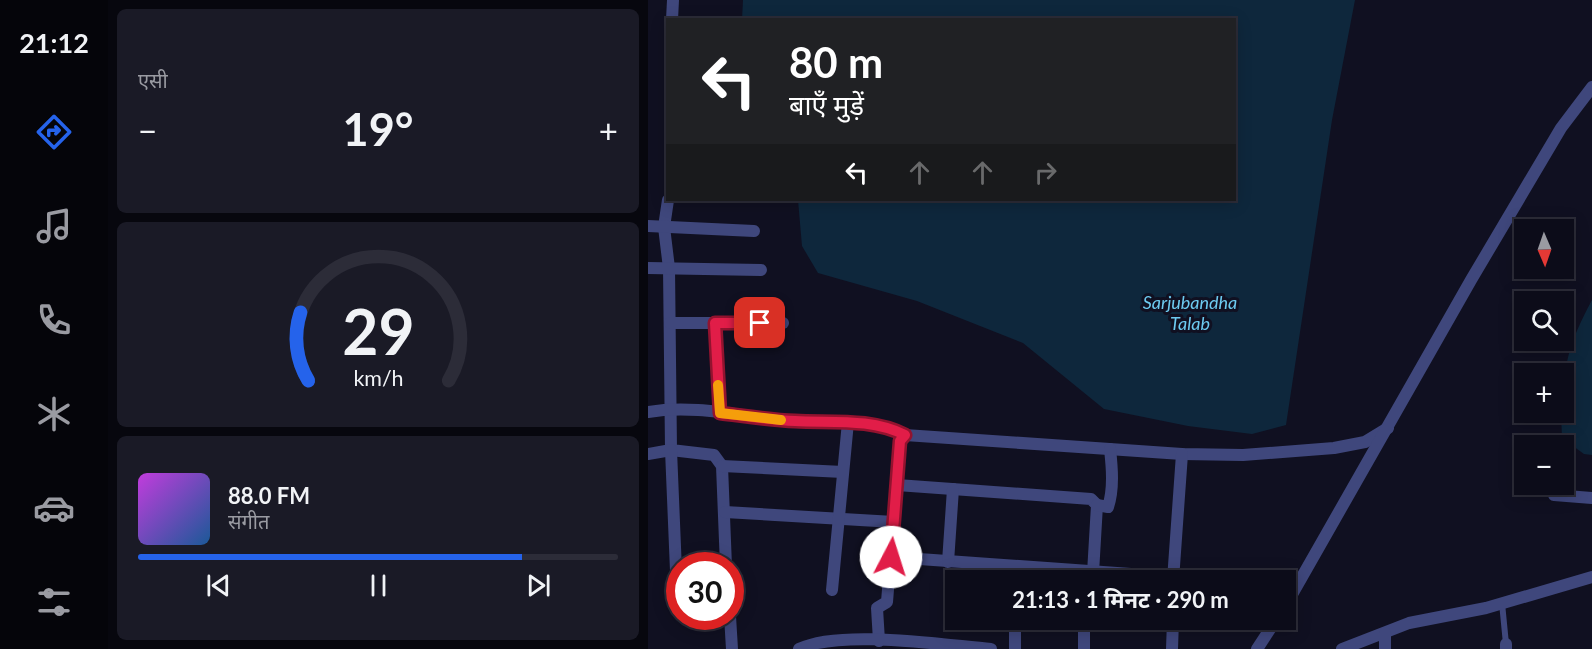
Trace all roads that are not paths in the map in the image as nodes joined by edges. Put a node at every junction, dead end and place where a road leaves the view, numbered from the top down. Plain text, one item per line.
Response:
1 (673, 0) edge
2 (672, 18) edge
3 (1592, 87) edge
4 (668, 201) edge
5 (648, 226) edge
6 (664, 227) junction
7 (754, 231) dead end
8 (648, 268) edge
9 (669, 268) junction
10 (761, 270) dead end
11 (670, 323) junction
12 (715, 323) junction
13 (783, 323) dead end
14 (669, 408) junction
15 (648, 412) edge
16 (720, 413) junction
17 (848, 422) junction
18 (1388, 428) junction
19 (905, 435) junction
20 (1110, 449) junction
21 (671, 450) junction
22 (648, 453) edge
23 (1182, 454) junction
24 (722, 466) junction
25 (843, 472) junction
26 (897, 485) junction
27 (953, 489) junction
28 (1554, 495) dead end
29 (1592, 498) edge
30 (1097, 505) junction
31 (725, 512) junction
32 (839, 518) junction
33 (894, 522) junction
34 (675, 552) edge
35 (726, 552) edge
36 (891, 557) junction
37 (948, 562) junction
38 (1014, 567) joint
39 (1038, 570) edge
40 (1088, 570) edge
41 (1174, 570) edge
42 (1592, 577) edge
43 (1296, 588) edge
44 (832, 590) dead end
45 (1502, 603) junction
46 (731, 630) edge
47 (1015, 630) edge
48 (1084, 630) edge
49 (1173, 630) edge
50 (1269, 630) edge
51 (1385, 633) junction
52 (886, 644) edge
53 (843, 645) edge
54 (1506, 647) edge
55 (732, 649) edge
56 (799, 649) edge
57 (991, 649) edge
58 (1015, 649) edge
59 (1084, 649) edge
60 (1172, 649) edge
61 (1257, 649) edge
62 (1342, 649) edge
63 (1385, 649) edge

1 - 2 street
3 - 18 street
4 - 6 street
5 - 6 street
6 - 7 street
6 - 9 street
8 - 9 street
9 - 10 street
9 - 11 street
11 - 12 street
11 - 14 street
12 - 13 street
12 - 16 street
14 - 15 street
14 - 16 street
14 - 21 street
16 - 17 street
17 - 19 street
17 - 25 street
18 - 23 street
18 - 43 street
19 - 20 street
19 - 26 street
20 - 23 street
20 - 30 street
21 - 22 street
21 - 24 street
21 - 34 street
23 - 41 street
24 - 25 street
24 - 31 street
25 - 32 street
26 - 27 street
26 - 33 street
27 - 30 street
27 - 37 street
28 - 29 street
30 - 40 street
31 - 32 street
31 - 35 street
32 - 33 street
32 - 44 street
33 - 36 street
36 - 37 street
36 - 52 street
37 - 38 street
38 - 39 street
42 - 45 street
45 - 51 street
45 - 54 lane
46 - 55 street
47 - 58 street
48 - 59 street
49 - 60 street
50 - 61 street
51 - 62 street
51 - 63 street
52 - 53 street
52 - 57 street
53 - 56 street

